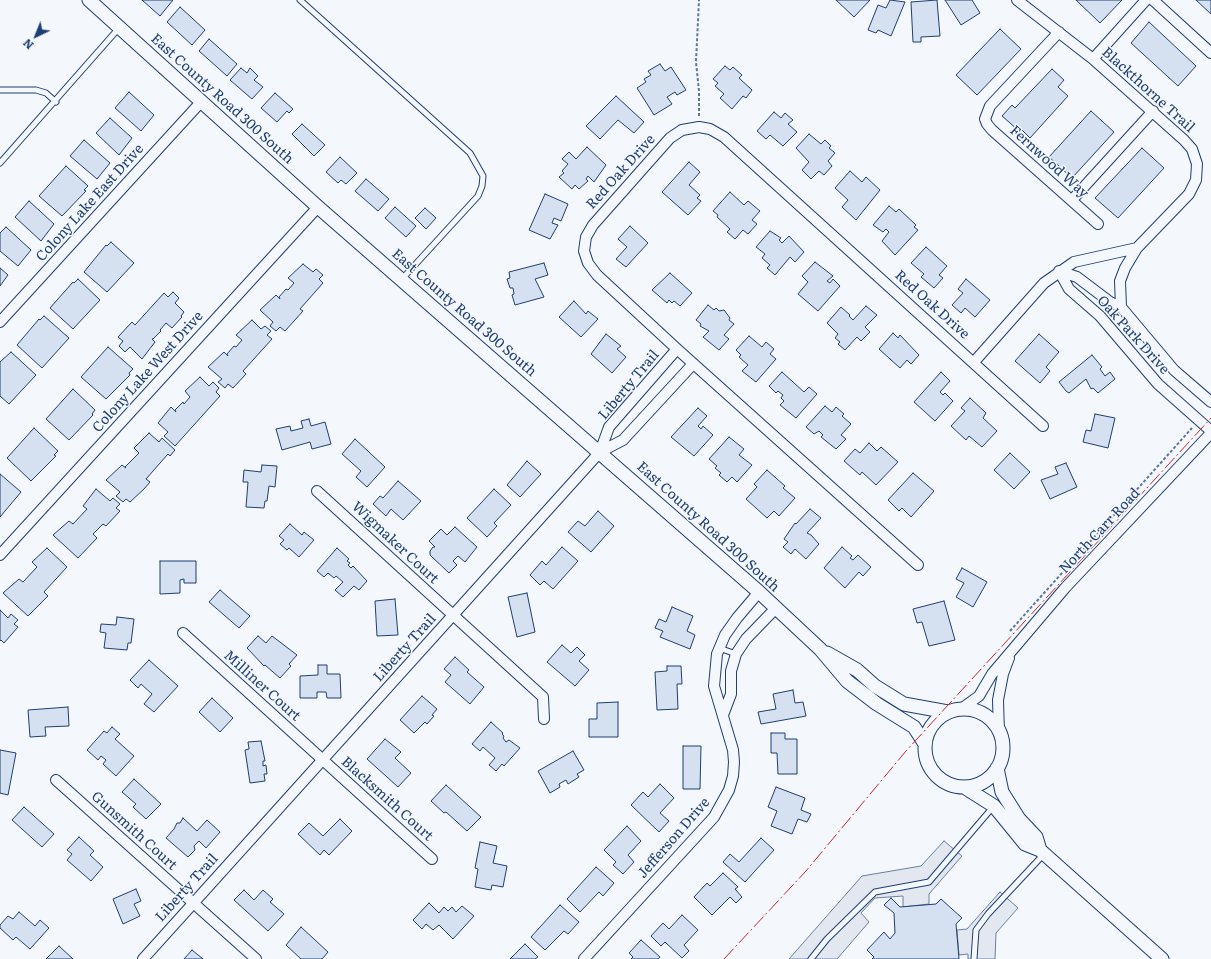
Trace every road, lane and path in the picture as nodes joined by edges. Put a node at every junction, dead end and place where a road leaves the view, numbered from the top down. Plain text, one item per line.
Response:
1 (89, 0) edge
2 (300, 0) edge
3 (699, 0) edge
4 (1017, 0) edge
5 (1146, 0) edge
6 (1153, 0) edge
7 (119, 28) junction
8 (1059, 32) junction
9 (1211, 53) edge
10 (1093, 59) junction
11 (0, 90) edge
12 (56, 102) junction
13 (201, 102) junction
14 (1153, 111) junction
15 (698, 127) junction
16 (0, 163) edge
17 (1072, 200) junction
18 (318, 207) junction
19 (1098, 224) dead end
20 (1137, 248) junction
21 (1059, 271) junction
22 (401, 279) junction
23 (1121, 307) junction
24 (0, 322) edge
25 (677, 349) junction
26 (974, 362) junction
27 (693, 364) junction
28 (1211, 402) edge
29 (1199, 420) junction
30 (1043, 426) dead end
31 (1211, 432) edge
32 (600, 452) junction
33 (317, 491) dead end
34 (0, 555) edge
35 (918, 565) dead end
36 (759, 592) junction
37 (776, 608) junction
38 (454, 616) junction
39 (1010, 631) dead end
40 (183, 633) dead end
41 (719, 648) junction
42 (820, 649) junction
43 (1012, 650) junction
44 (736, 654) junction
45 (955, 711) junction
46 (723, 715) junction
47 (544, 719) dead end
48 (999, 733) junction
49 (925, 744) junction
50 (323, 759) junction
51 (997, 768) junction
52 (56, 780) dead end
53 (964, 787) junction
54 (994, 806) junction
55 (1042, 852) junction
56 (432, 859) dead end
57 (194, 902) junction
58 (143, 959) edge
59 (256, 959) edge
60 (584, 959) edge
61 (810, 959) edge
62 (974, 959) edge
63 (1162, 959) edge

1 - 7 street, East County Road 300 South
2 - 22 lane
3 - 15 path
4 - 8 street, Blackthorne Trail
5 - 10 street
6 - 9 street
7 - 12 lane
7 - 13 street, East County Road 300 South
8 - 10 street, Blackthorne Trail
8 - 17 street, Fernwood Way
10 - 14 street, Blackthorne Trail
11 - 12 lane
12 - 16 lane
13 - 18 street, East County Road 300 South
13 - 24 street, Colony Lake East Drive
14 - 17 street
14 - 20 street, Blackthorne Trail
15 - 25 street, Red Oak Drive
15 - 26 street, Red Oak Drive
17 - 19 street, Fernwood Way
18 - 22 street, East County Road 300 South
18 - 34 street, Colony Lake West Drive
20 - 21 street
20 - 23 street, Oak Park Drive
21 - 23 street, Oak Park Drive
21 - 26 street
21 - 29 street, Oak Park Drive
22 - 32 street, East County Road 300 South
23 - 28 street, Oak Park Drive
25 - 27 street, Red Oak Drive
25 - 32 street, Liberty Trail
26 - 30 street, Red Oak Drive
27 - 32 street
27 - 35 street, Red Oak Drive
29 - 31 street, Oak Park Drive
29 - 39 path
31 - 43 street, North Carr Road
32 - 36 street, East County Road 300 South
32 - 38 street, Liberty Trail
33 - 38 street, Wigmaker Court
36 - 37 street, East County Road 300 South
36 - 41 street, Jefferson Drive
37 - 42 street, East County Road 300 South
37 - 44 street
38 - 47 street, Wigmaker Court
38 - 50 street, Liberty Trail
40 - 50 street, Milliner Court
41 - 44 lane
41 - 46 street, Jefferson Drive
42 - 45 street, East County Road 300 South
42 - 49 street, East County Road 300 South
43 - 45 street, North Carr Road
43 - 48 street, North Carr Road
44 - 46 street
45 - 48 street
45 - 49 street
46 - 60 street, Jefferson Drive
48 - 51 street
49 - 53 street
50 - 56 street, Blacksmith Court
50 - 57 street, Liberty Trail
51 - 53 street
51 - 55 street
52 - 57 street, Gunsmith Court
53 - 54 street
54 - 55 street
54 - 61 lane
55 - 62 lane
55 - 63 street
57 - 58 street, Liberty Trail
57 - 59 street, Gunsmith Court

